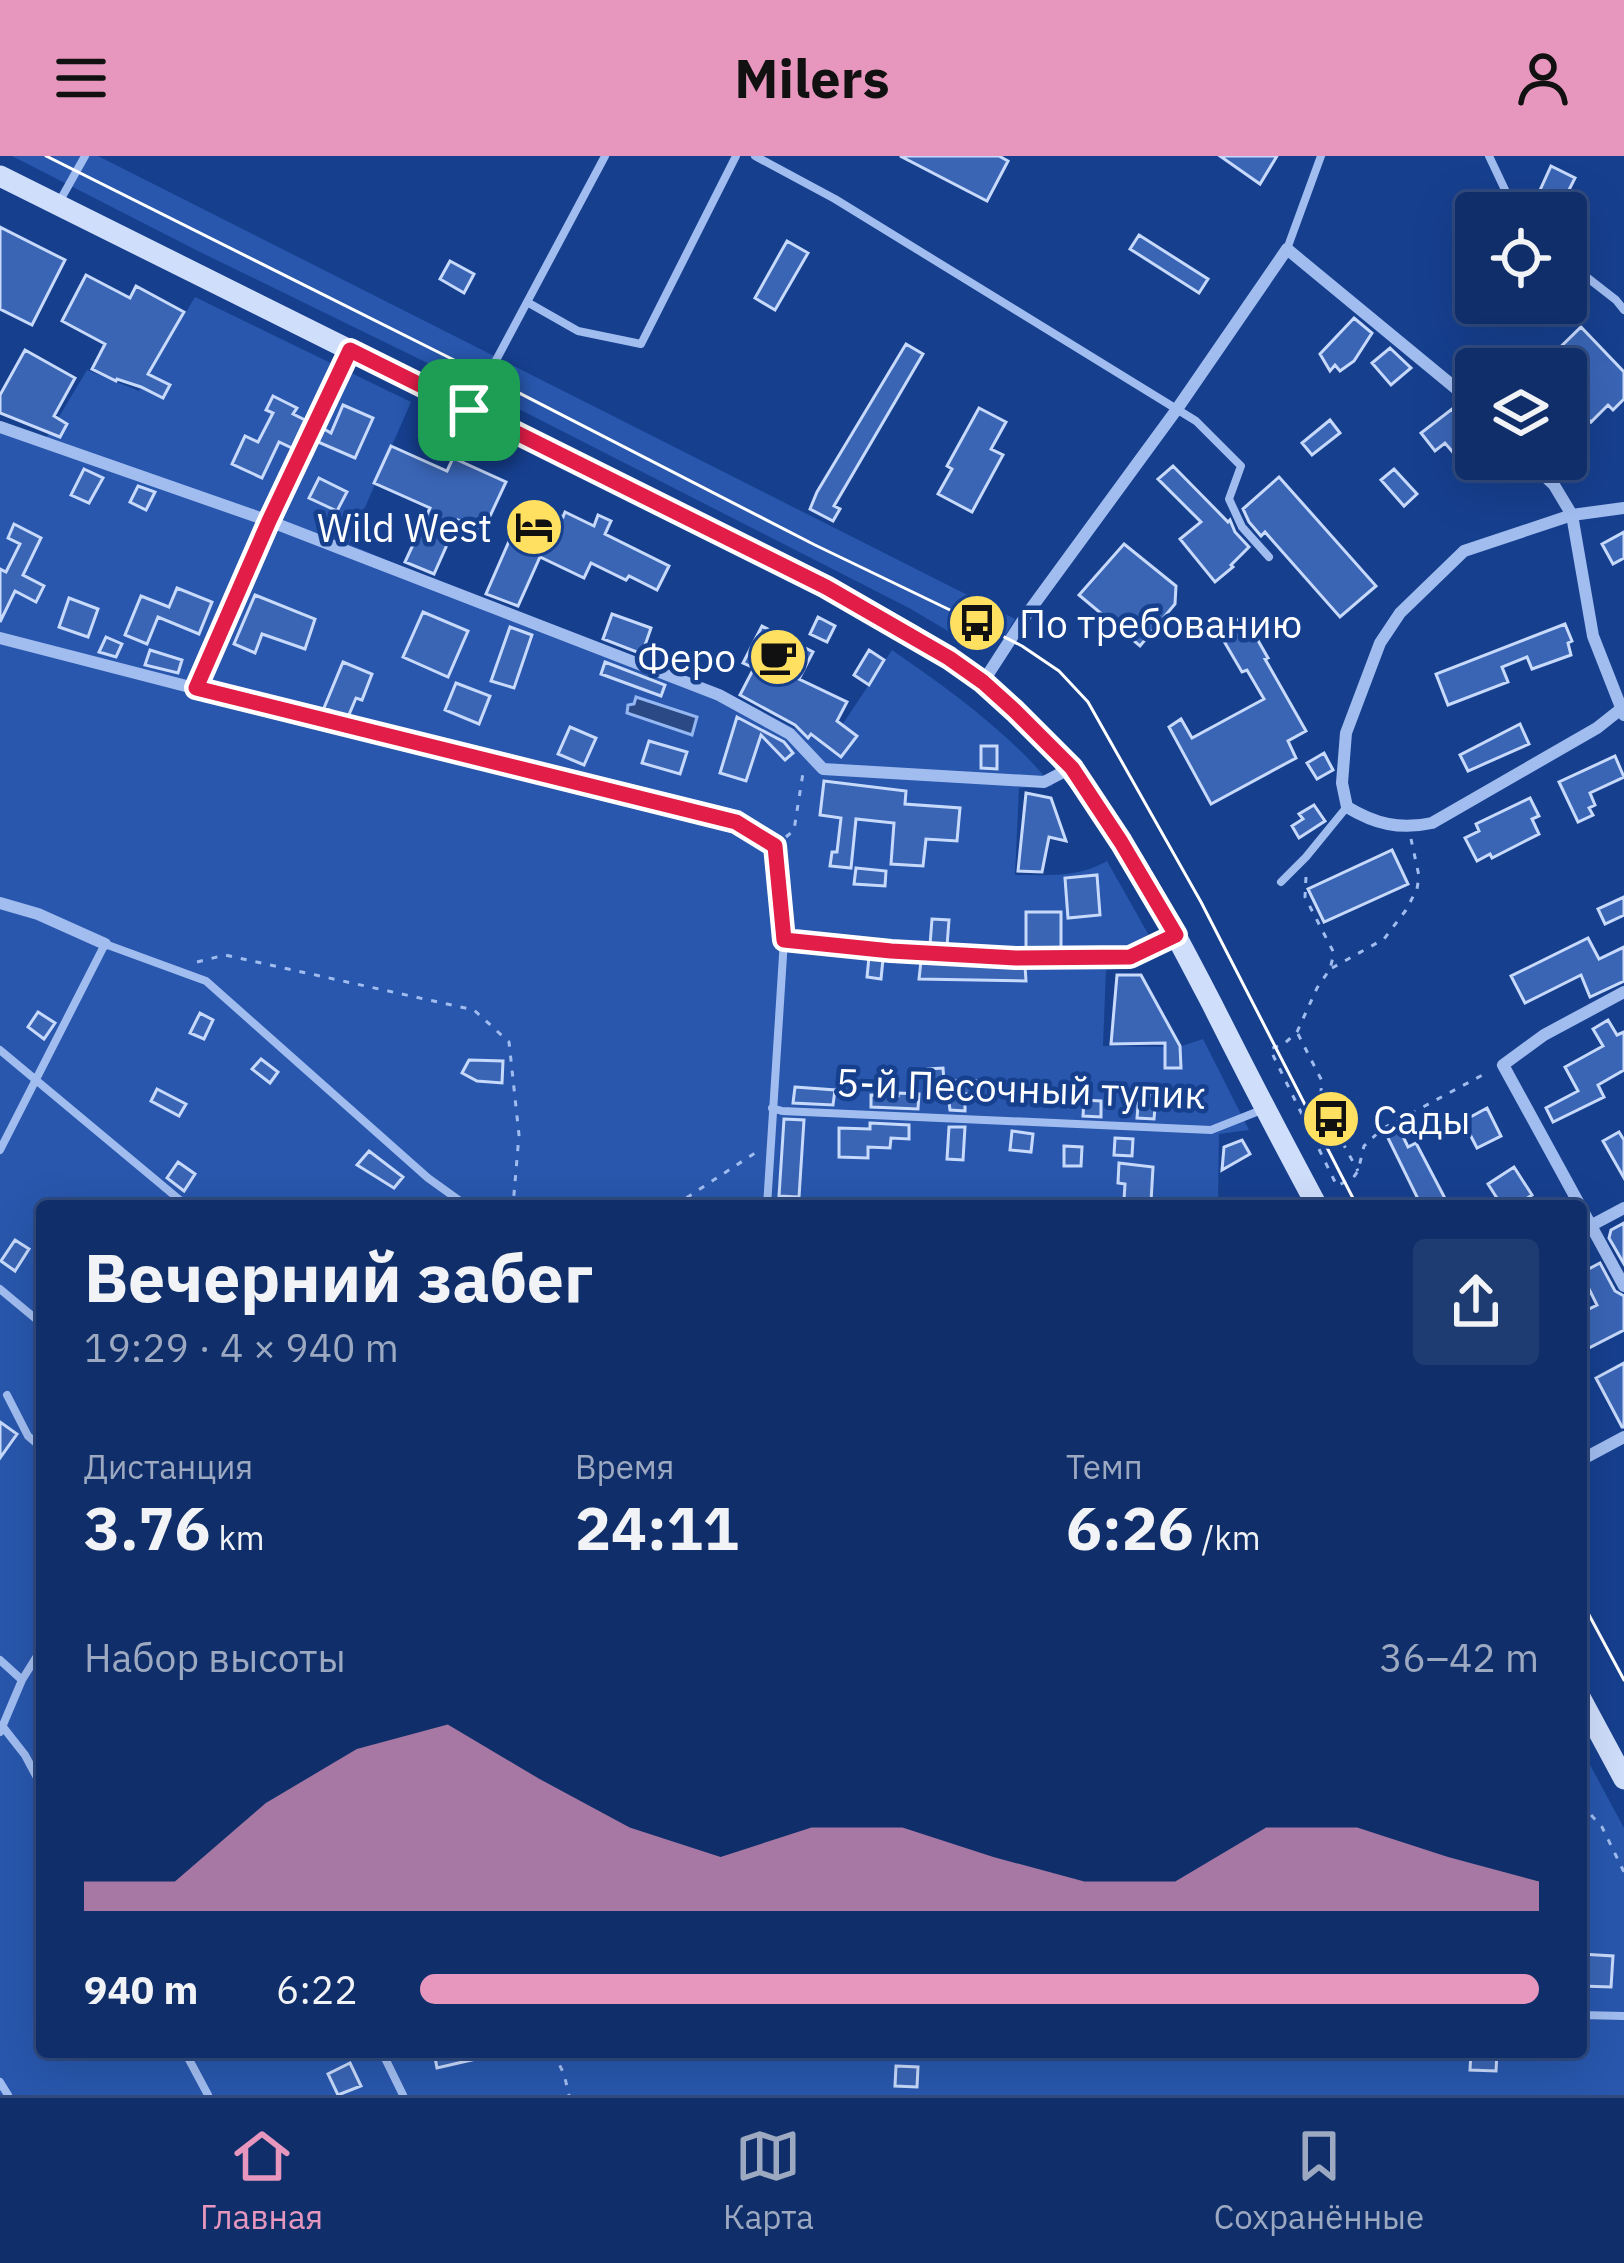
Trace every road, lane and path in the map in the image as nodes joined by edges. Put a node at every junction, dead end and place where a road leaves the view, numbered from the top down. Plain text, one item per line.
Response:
1 (85, 156) edge
2 (605, 156) edge
3 (736, 156) edge
4 (755, 156) edge
5 (1321, 156) edge
6 (1489, 156) edge
7 (0, 176) edge
8 (1506, 192) edge
9 (57, 206) junction
10 (1286, 249) junction
11 (1587, 277) edge
12 (527, 302) junction
13 (1624, 310) edge
14 (350, 350) junction
15 (1455, 389) edge
16 (1177, 409) junction
17 (469, 410) junction
18 (0, 427) edge
19 (1549, 480) edge
20 (1624, 508) edge
21 (1572, 515) junction
22 (269, 521) junction
23 (1268, 557) dead end
24 (0, 638) edge
25 (983, 682) junction
26 (196, 688) junction
27 (1623, 712) edge
28 (818, 763) junction
29 (1072, 768) junction
30 (1347, 807) junction
31 (1409, 828) junction
32 (775, 846) junction
33 (1306, 857) junction
34 (1281, 882) dead end
35 (0, 903) edge
36 (1176, 935) junction
37 (784, 940) junction
38 (105, 944) junction
39 (1330, 968) junction
40 (173, 969) junction
41 (1624, 992) edge
42 (1297, 1032) junction
43 (0, 1050) edge
44 (1503, 1065) junction
45 (37, 1082) junction
46 (772, 1108) junction
47 (1265, 1108) junction
48 (0, 1150) edge
49 (760, 1150) dead end
50 (1358, 1172) junction
51 (180, 1200) edge
52 (459, 1200) edge
53 (514, 1200) edge
54 (683, 1200) edge
55 (767, 1200) edge
56 (1314, 1200) edge
57 (1578, 1200) edge
58 (1624, 1208) edge
59 (1587, 1216) edge
60 (1592, 1225) junction
61 (1624, 1286) edge
62 (0, 1289) edge
63 (36, 1319) edge
64 (7, 1395) dead end
65 (1624, 1437) edge
66 (36, 1443) edge
67 (1587, 1457) edge
68 (36, 1658) edge
69 (0, 1660) edge
70 (22, 1680) junction
71 (1587, 1710) edge
72 (2, 1729) edge
73 (36, 1775) edge
74 (1624, 1779) edge
75 (1587, 1810) edge
76 (1624, 1872) edge
77 (1587, 2015) edge
78 (1624, 2016) edge
79 (188, 2058) edge
80 (385, 2058) edge
81 (556, 2058) edge
82 (0, 2082) edge
83 (8, 2095) edge
84 (208, 2095) edge
85 (403, 2095) edge
86 (568, 2095) edge

1 - 9 lane
2 - 12 lane
3 - 12 lane
4 - 16 lane
5 - 10 lane
6 - 8 lane
7 - 9 main road
9 - 14 main road
10 - 15 street
10 - 16 street
11 - 13 lane
12 - 17 lane
14 - 17 main road
14 - 22 street
16 - 23 lane
16 - 25 street
17 - 25 main road
18 - 22 street
19 - 21 street
20 - 21 street
21 - 27 street
21 - 30 street
22 - 26 street
22 - 28 street
24 - 26 street
25 - 29 main road
26 - 32 street
27 - 31 street
28 - 29 street
28 - 32 path
29 - 36 main road
30 - 31 street
30 - 33 lane
31 - 39 path
32 - 37 lane
33 - 34 lane
33 - 39 path
35 - 38 street
36 - 37 lane
36 - 47 main road
37 - 46 lane
38 - 40 lane
38 - 45 lane
39 - 42 path
40 - 52 lane
40 - 53 path
41 - 44 street
42 - 50 path
42 - 50 path
43 - 45 lane
44 - 50 path
44 - 57 street
45 - 48 lane
45 - 51 lane
46 - 47 lane, 5-й Песочный тупик
46 - 55 lane
47 - 56 main road
49 - 54 path
58 - 60 street
59 - 60 street
60 - 61 street
62 - 63 lane
64 - 66 lane
65 - 67 street
68 - 70 lane
69 - 70 lane
70 - 72 lane
71 - 74 main road
72 - 73 lane
75 - 76 path
77 - 78 lane
79 - 84 lane
80 - 85 lane
81 - 86 path
82 - 83 lane

